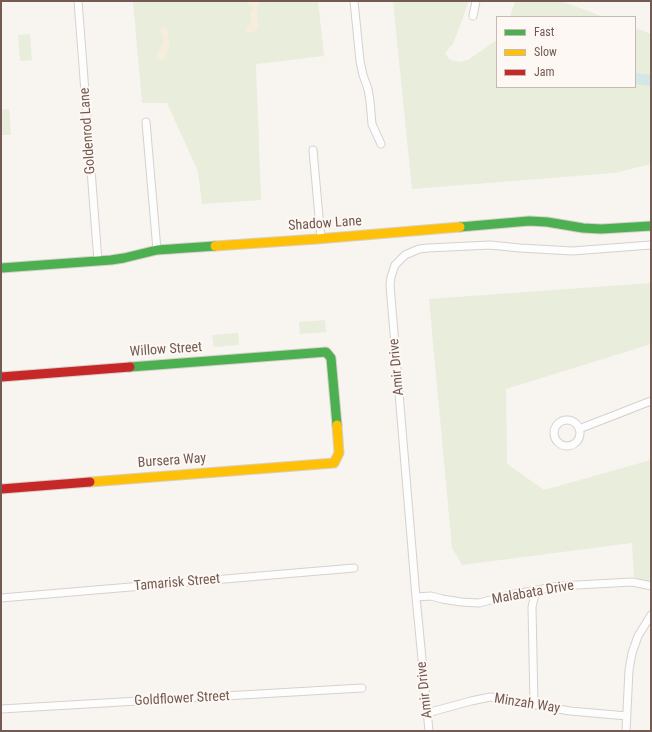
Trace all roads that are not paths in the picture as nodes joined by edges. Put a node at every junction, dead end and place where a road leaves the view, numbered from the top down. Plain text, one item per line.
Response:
1 (78, 1) edge
2 (354, 1) edge
3 (476, 1) edge
4 (473, 16) dead end
5 (146, 122) dead end
6 (381, 144) dead end
7 (313, 150) dead end
8 (651, 226) edge
9 (321, 239) junction
10 (651, 245) edge
11 (157, 250) junction
12 (98, 261) junction
13 (1, 268) edge
14 (1, 377) edge
15 (651, 401) edge
16 (579, 429) dead end
17 (338, 453) joint
18 (1, 489) edge
19 (354, 568) dead end
20 (651, 586) edge
21 (536, 590) junction
22 (416, 597) junction
23 (1, 598) edge
24 (651, 615) edge
25 (362, 688) dead end
26 (534, 704) junction
27 (1, 709) edge
28 (428, 713) junction
29 (627, 716) junction
30 (429, 731) edge
31 (626, 731) edge

1 - 12 street, Goldenrod Lane
2 - 6 street
3 - 4 street
5 - 11 street
7 - 9 street
8 - 9 street, Shadow Lane
9 - 11 street, Shadow Lane
10 - 22 street, Amir Drive
11 - 12 street, Shadow Lane
12 - 13 street, Shadow Lane
14 - 17 street, Willow Street
15 - 16 street
17 - 18 street, Bursera Way
19 - 23 street, Tamarisk Street
20 - 21 street, Malabata Drive
21 - 22 street, Malabata Drive
21 - 26 street
22 - 28 street, Amir Drive
24 - 29 street
25 - 27 street, Goldflower Street
26 - 28 street, Minzah Way
26 - 29 street, Minzah Way
28 - 30 street, Amir Drive
29 - 31 street

